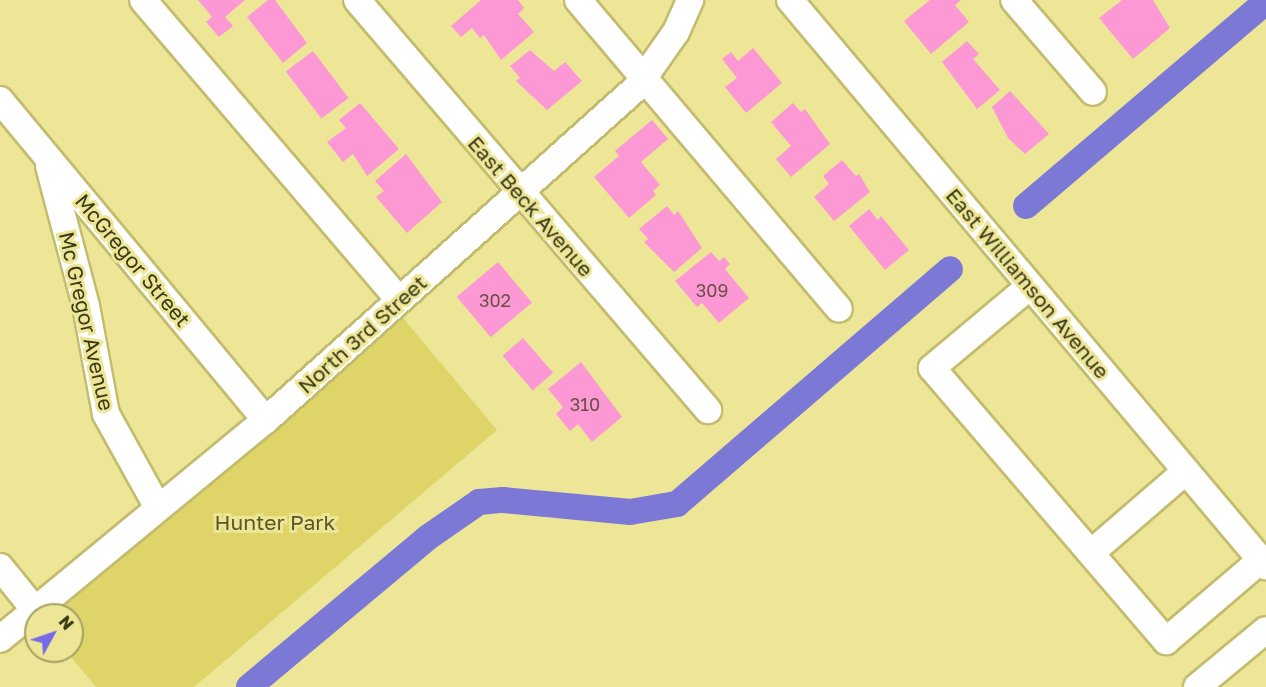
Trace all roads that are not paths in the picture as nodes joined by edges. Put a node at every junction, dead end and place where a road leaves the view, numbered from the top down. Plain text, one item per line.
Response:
1 (143, 0) edge
2 (357, 0) edge
3 (578, 0) edge
4 (690, 0) edge
5 (790, 0) edge
6 (1014, 0) edge
7 (645, 79) junction
8 (1093, 92) dead end
9 (0, 100) edge
10 (48, 160) junction
11 (520, 194) junction
12 (1030, 286) junction
13 (399, 300) junction
14 (839, 309) dead end
15 (708, 410) dead end
16 (266, 420) junction
17 (1186, 471) junction
18 (158, 508) junction
19 (1091, 553) junction
20 (1264, 563) edge
21 (0, 567) edge
22 (28, 603) edge
23 (43, 603) edge
24 (24, 619) edge
25 (1266, 630) edge
26 (0, 639) edge
27 (1197, 687) edge

1 - 13 street
2 - 11 street, East Beck Avenue
3 - 7 street
4 - 7 street, North 3rd Street
5 - 12 street, East Williamson Avenue
6 - 8 street
7 - 11 street, North 3rd Street
7 - 14 street
9 - 10 street, McGregor Street
10 - 16 street, McGregor Street
10 - 18 street, Mc Gregor Avenue
11 - 13 street, North 3rd Street
11 - 15 street, East Beck Avenue
12 - 17 street, East Williamson Avenue
12 - 19 street
13 - 16 street, North 3rd Street
16 - 18 street, North 3rd Street
17 - 19 street
17 - 20 street, East Williamson Avenue
18 - 23 street, North 3rd Street
19 - 20 street
21 - 22 street
24 - 26 street, North 3rd Street
25 - 27 street

